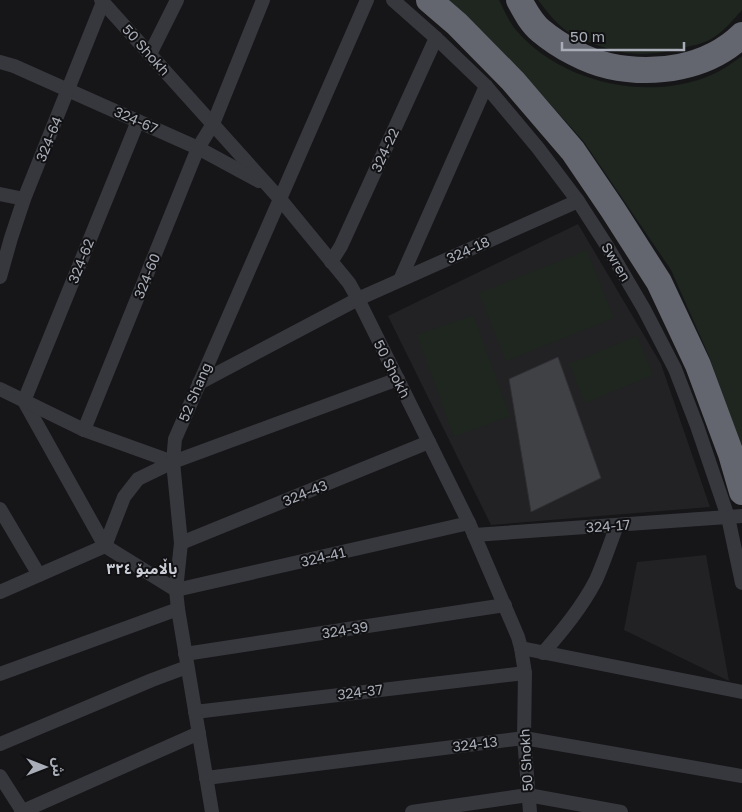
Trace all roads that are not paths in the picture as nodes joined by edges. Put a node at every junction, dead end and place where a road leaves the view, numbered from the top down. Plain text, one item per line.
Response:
1 (176, 0) edge
2 (263, 0) edge
3 (367, 0) edge
4 (393, 0) edge
5 (429, 0) edge
6 (519, 0) edge
7 (102, 1) edge
8 (742, 35) edge
9 (436, 38) junction
10 (150, 54) junction
11 (0, 62) edge
12 (486, 86) junction
13 (69, 90) junction
14 (138, 121) junction
15 (213, 124) junction
16 (198, 148) junction
17 (268, 186) junction
18 (0, 194) edge
19 (24, 199) junction
20 (280, 199) junction
21 (578, 201) junction
22 (331, 262) junction
23 (0, 277) edge
24 (400, 280) junction
25 (358, 299) junction
26 (398, 380) junction
27 (199, 383) junction
28 (0, 390) edge
29 (24, 401) junction
30 (84, 430) junction
31 (429, 442) junction
32 (173, 462) junction
33 (742, 492) edge
34 (0, 509) edge
35 (742, 516) edge
36 (728, 517) junction
37 (616, 525) junction
38 (472, 529) junction
39 (181, 543) junction
40 (105, 546) junction
41 (38, 575) junction
42 (742, 583) edge
43 (176, 590) junction
44 (0, 592) edge
45 (505, 605) junction
46 (178, 609) junction
47 (521, 648) junction
48 (543, 653) junction
49 (186, 660) junction
50 (525, 673) junction
51 (0, 674) edge
52 (742, 692) edge
53 (195, 712) junction
54 (199, 733) junction
55 (524, 738) junction
56 (0, 744) edge
57 (0, 776) edge
58 (742, 776) edge
59 (206, 778) junction
60 (528, 795) junction
61 (22, 811) edge
62 (212, 812) edge
63 (412, 812) edge
64 (530, 812) edge
65 (621, 812) edge

1 - 10 street
2 - 15 street, 324-60
3 - 20 street, 52 Shang
4 - 9 street, Swren
5 - 33 highway
6 - 8 highway
7 - 10 street, 50 Shokh
7 - 13 street, 324-64
9 - 12 street, Swren
9 - 22 street, 324-22
10 - 15 street, 50 Shokh
11 - 13 street, 324-67
12 - 21 street, Swren
12 - 24 street
13 - 14 street, 324-67
13 - 19 street, 324-64
14 - 16 street, 324-67
14 - 29 street, 324-62
15 - 16 street, 324-60
15 - 17 street, 50 Shokh
16 - 17 street, 324-67
16 - 30 street, 324-60
17 - 20 street, 50 Shokh
18 - 19 street
19 - 23 street, 324-64
20 - 22 street, 50 Shokh
20 - 27 street, 52 Shang
21 - 24 street, 324-18
21 - 36 street, Swren
22 - 25 street, 50 Shokh
24 - 25 street, 324-18
25 - 26 street, 50 Shokh
25 - 27 street, 324-18
26 - 31 street, 50 Shokh
26 - 32 street
27 - 32 street, 52 Shang
28 - 29 street
29 - 30 street
29 - 40 street
30 - 32 street
31 - 38 street, 50 Shokh
31 - 39 street, 324-43
32 - 39 street, 52 Shang
32 - 40 street
34 - 41 street
35 - 36 street, 324-17
36 - 37 street, 324-17
36 - 42 street, Swren
37 - 38 street, 324-17
37 - 48 street
38 - 43 street, 324-41
38 - 45 street, 50 Shokh
39 - 43 street, 52 Shang
40 - 41 street
40 - 43 street
41 - 44 street
43 - 46 street, 52 Shang
45 - 47 street, 50 Shokh
45 - 49 street, 324-39
46 - 49 street, 52 Shang
46 - 51 street
47 - 48 street
47 - 50 street, 50 Shokh
48 - 52 street
49 - 53 street, 52 Shang
49 - 56 street, 324-39
50 - 53 street, 324-37
50 - 55 street, 50 Shokh
53 - 54 street, 52 Shang
54 - 59 street, 52 Shang
54 - 61 street
55 - 58 street, 324-13
55 - 59 street, 324-13
55 - 60 street, 50 Shokh
57 - 61 street
59 - 62 street, 52 Shang
60 - 63 street
60 - 64 street, 50 Shokh
60 - 65 street

